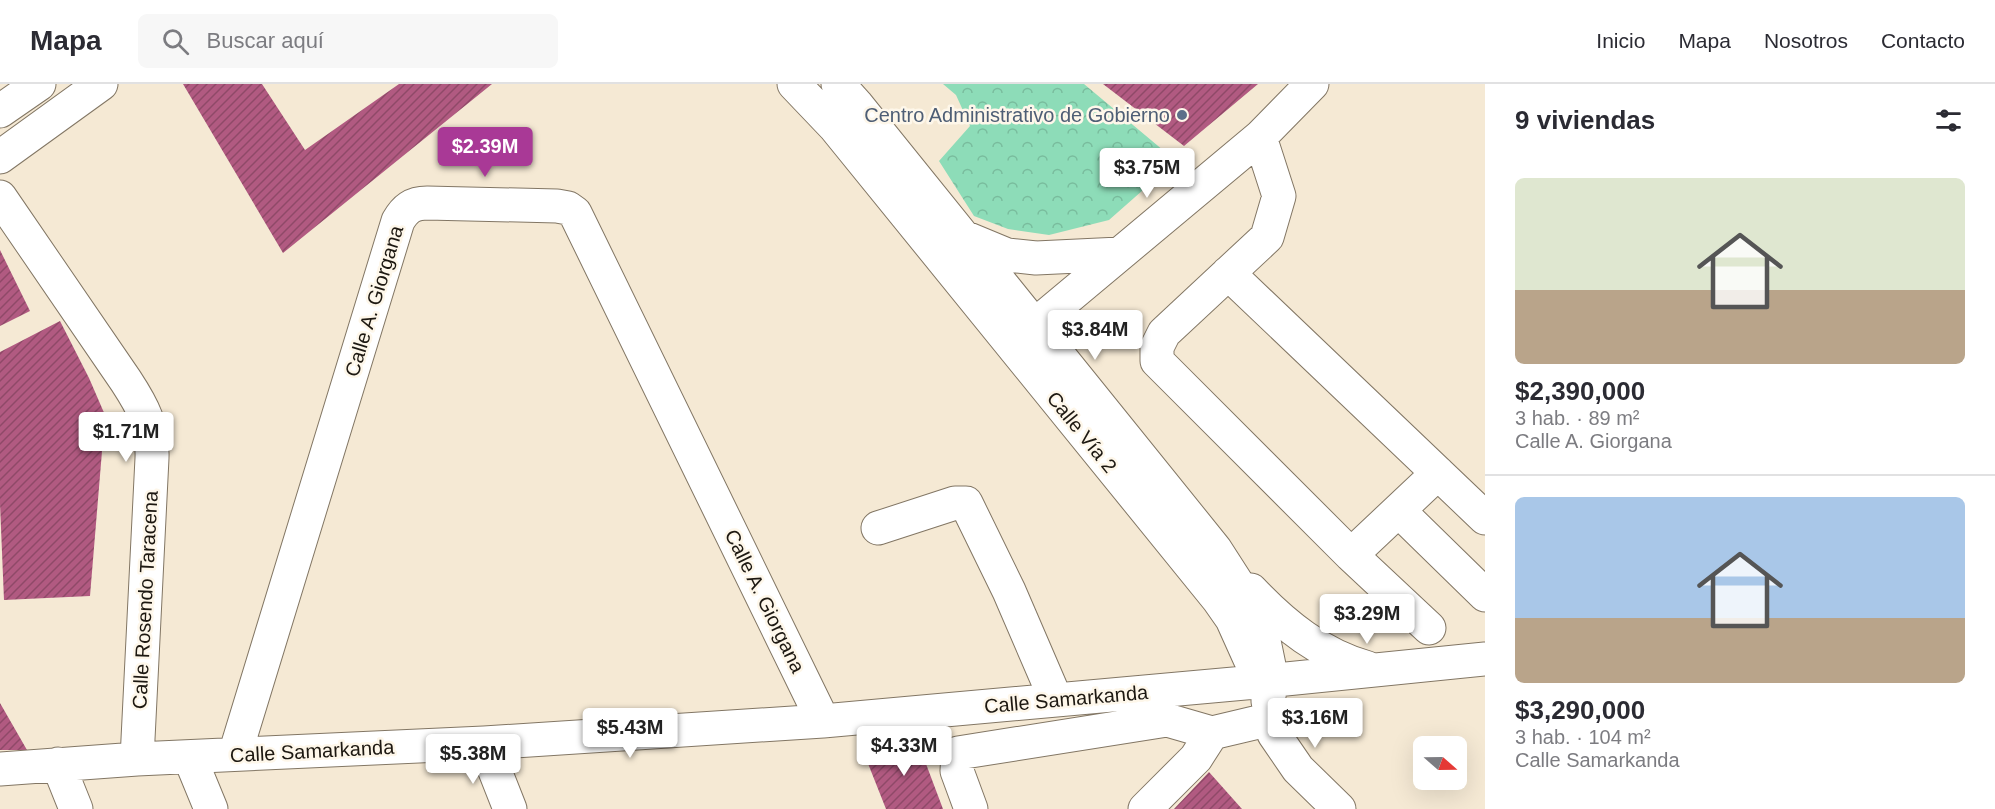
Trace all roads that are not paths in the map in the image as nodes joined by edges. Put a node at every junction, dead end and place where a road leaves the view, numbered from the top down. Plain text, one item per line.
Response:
1 (39, 84) edge
2 (101, 84) edge
3 (794, 84) edge
4 (838, 84) edge
5 (1312, 84) edge
6 (0, 111) edge
7 (1260, 137) junction
8 (0, 157) edge
9 (0, 197) edge
10 (961, 236) junction
11 (1120, 254) junction
12 (1228, 273) junction
13 (1022, 335) junction
14 (1438, 473) junction
15 (1399, 511) junction
16 (1485, 518) edge
17 (878, 528) dead end
18 (1351, 555) junction
19 (1224, 562) junction
20 (1485, 594) edge
21 (1429, 628) dead end
22 (1485, 659) edge
23 (1376, 670) junction
24 (1267, 695) junction
25 (1056, 700) junction
26 (823, 720) junction
27 (1212, 733) junction
28 (484, 743) junction
29 (236, 754) junction
30 (190, 758) junction
31 (137, 759) junction
32 (58, 764) junction
33 (0, 769) edge
34 (76, 809) edge
35 (211, 809) edge
36 (510, 809) edge
37 (971, 809) edge
38 (1145, 809) edge
39 (1339, 809) edge

1 - 6 street
2 - 8 street
3 - 13 street, Calle Vía 2
4 - 10 street, Calle Vía 2
5 - 7 street
7 - 11 street
7 - 12 street
9 - 31 street, Calle Rosendo Taracena
10 - 11 street
10 - 13 street, Calle Vía 2
11 - 13 street
12 - 14 street
12 - 18 street
13 - 19 street, Calle Vía 2
13 - 24 street, Calle Vía 2
14 - 15 street
14 - 16 street
15 - 18 street
15 - 20 street
17 - 25 street
18 - 21 street
19 - 23 street
19 - 24 street, Calle Vía 2
22 - 23 street, Calle Samarkanda
23 - 24 street, Calle Samarkanda
24 - 25 street, Calle Samarkanda
24 - 27 street
24 - 39 street
25 - 26 street, Calle Samarkanda
26 - 28 street, Calle Samarkanda
26 - 29 street, Calle A. Giorgana
27 - 37 street
27 - 38 street
28 - 29 street, Calle Samarkanda
28 - 36 street
29 - 30 street, Calle Samarkanda
30 - 31 street, Calle Samarkanda
30 - 35 street
31 - 32 street, Calle Samarkanda
32 - 33 street, Calle Samarkanda
32 - 34 street

